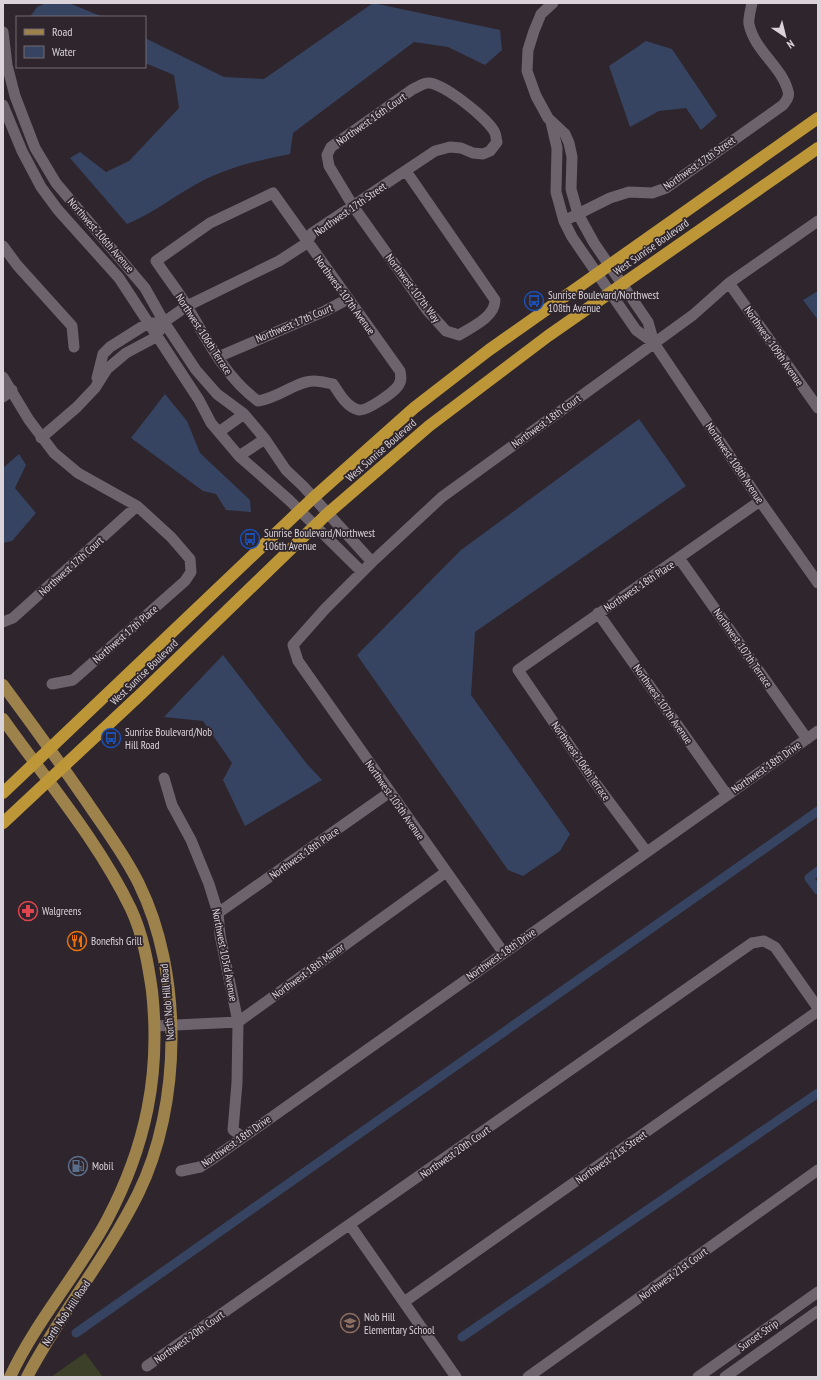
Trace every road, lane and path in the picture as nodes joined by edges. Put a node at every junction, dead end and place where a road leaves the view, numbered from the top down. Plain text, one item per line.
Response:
1 (553, 3) edge
2 (752, 3) edge
3 (3, 32) edge
4 (3, 105) edge
5 (818, 118) edge
6 (551, 122) junction
7 (497, 142) joint
8 (818, 148) edge
9 (327, 156) joint
10 (406, 171) junction
11 (353, 206) junction
12 (578, 214) junction
13 (564, 221) junction
14 (818, 221) edge
15 (308, 243) junction
16 (3, 246) edge
17 (156, 261) joint
18 (609, 265) junction
19 (596, 274) junction
20 (729, 283) junction
21 (621, 284) junction
22 (610, 292) junction
23 (348, 299) junction
24 (187, 306) junction
25 (164, 322) junction
26 (148, 323) junction
27 (156, 336) junction
28 (654, 343) junction
29 (74, 347) dead end
30 (218, 357) junction
31 (3, 377) edge
32 (94, 388) junction
33 (12, 390) junction
34 (3, 397) edge
35 (258, 401) joint
36 (818, 408) edge
37 (244, 414) junction
38 (219, 432) junction
39 (42, 438) junction
40 (265, 438) junction
41 (239, 456) junction
42 (313, 498) junction
43 (760, 501) junction
44 (137, 506) junction
45 (300, 511) junction
46 (327, 514) junction
47 (316, 525) junction
48 (679, 558) junction
49 (372, 562) junction
50 (362, 572) junction
51 (818, 582) edge
52 (598, 613) junction
53 (3, 622) edge
54 (293, 645) joint
55 (518, 670) joint
56 (52, 684) dead end
57 (3, 685) edge
58 (3, 719) edge
59 (818, 731) edge
60 (807, 738) junction
61 (50, 749) junction
62 (34, 762) junction
63 (63, 768) junction
64 (164, 778) dead end
65 (48, 782) junction
66 (390, 792) junction
67 (3, 793) edge
68 (727, 795) junction
69 (3, 823) edge
70 (646, 851) junction
71 (446, 872) junction
72 (218, 913) junction
73 (503, 952) junction
74 (818, 1010) edge
75 (238, 1022) junction
76 (172, 1024) junction
77 (156, 1026) junction
78 (243, 1137) junction
79 (818, 1170) edge
80 (181, 1171) dead end
81 (350, 1225) junction
82 (818, 1292) edge
83 (404, 1302) junction
84 (818, 1311) edge
85 (147, 1366) dead end
86 (10, 1377) edge
87 (27, 1377) edge
88 (456, 1377) edge
89 (528, 1377) edge
90 (698, 1377) edge
91 (724, 1377) edge

1 - 6 street, Northwest 108th Avenue
2 - 12 street, Northwest 17th Street
3 - 25 street, Northwest 106th Avenue
4 - 26 street, Northwest 106th Avenue
5 - 18 highway, West Sunrise Boulevard
6 - 12 street, Northwest 108th Avenue
6 - 13 street, Northwest 108th Avenue
7 - 9 street, Northwest 16th Court
7 - 10 street, Northwest 17th Street
8 - 21 highway, West Sunrise Boulevard
9 - 11 street, Northwest 107th Way
10 - 11 street, Northwest 17th Street
10 - 11 street, Northwest 107th Way
11 - 15 street, Northwest 17th Street
12 - 13 street, Northwest 17th Street
12 - 18 street, Northwest 108th Avenue
13 - 19 street, Northwest 108th Avenue
14 - 20 street, Northwest 18th Court
15 - 17 street, Northwest 107th Avenue
15 - 23 street, Northwest 107th Avenue
15 - 24 street, Northwest 17th Street
16 - 29 street
17 - 24 street, Northwest 106th Terrace
18 - 19 highway, West Sunrise Boulevard
18 - 21 street, Northwest 108th Avenue
19 - 22 street, Northwest 108th Avenue
19 - 42 highway, West Sunrise Boulevard
20 - 28 street, Northwest 18th Court
20 - 36 street, Northwest 109th Avenue
21 - 22 highway, West Sunrise Boulevard
21 - 28 street, Northwest 108th Avenue
22 - 28 street, Northwest 108th Avenue
22 - 46 highway, West Sunrise Boulevard
23 - 30 street, Northwest 17th Court
23 - 35 street, Northwest 107th Avenue
24 - 25 street, Northwest 17th Street
24 - 30 street, Northwest 106th Terrace
25 - 26 street
25 - 27 street, Northwest 17th Street
25 - 37 street, Northwest 106th Avenue
26 - 27 street, Northwest 106th Avenue
26 - 32 street
27 - 32 street
27 - 38 street, Northwest 106th Avenue
28 - 43 street, Northwest 108th Avenue
28 - 49 street, Northwest 18th Court
30 - 35 street, Northwest 106th Terrace
31 - 33 street
32 - 39 street
33 - 34 street
33 - 39 street
37 - 38 street
37 - 40 street, Northwest 106th Avenue
38 - 41 street, Northwest 106th Avenue
39 - 44 street
40 - 41 street
40 - 42 street, Northwest 106th Avenue
41 - 45 street, Northwest 106th Avenue
42 - 45 highway, West Sunrise Boulevard
42 - 46 street, Northwest 106th Avenue
43 - 48 street, Northwest 18th Place
43 - 51 street, Northwest 108th Avenue
44 - 53 street, Northwest 17th Court
44 - 56 street, Northwest 17th Place
45 - 47 street, Northwest 106th Avenue
45 - 61 highway, West Sunrise Boulevard
46 - 47 highway, West Sunrise Boulevard
46 - 49 street, Northwest 106th Avenue
47 - 50 street, Northwest 106th Avenue
47 - 63 highway, West Sunrise Boulevard
48 - 52 street, Northwest 18th Place
48 - 60 street, Northwest 107th Terrace
49 - 50 street, Northwest 18th Court
50 - 54 street, Northwest 18th Court
52 - 55 street, Northwest 18th Place
52 - 68 street, Northwest 107th Avenue
54 - 66 street, Northwest 105th Avenue
55 - 70 street, Northwest 106th Terrace
57 - 61 main road, North Nob Hill Road
58 - 62 main road, North Nob Hill Road
59 - 60 street, Northwest 18th Drive
60 - 68 street, Northwest 18th Drive
61 - 62 highway, West Sunrise Boulevard
61 - 63 main road, North Nob Hill Road
62 - 65 main road, North Nob Hill Road
62 - 67 highway, West Sunrise Boulevard
63 - 65 highway, West Sunrise Boulevard
63 - 76 main road, North Nob Hill Road
64 - 72 street, Northwest 103rd Avenue
65 - 69 highway, West Sunrise Boulevard
65 - 77 main road, North Nob Hill Road
66 - 71 street, Northwest 105th Avenue
66 - 72 street, Northwest 18th Place
68 - 70 street, Northwest 18th Drive
70 - 73 street, Northwest 18th Drive
71 - 73 street, Northwest 105th Avenue
71 - 75 street, Northwest 18th Manor
72 - 75 street, Northwest 103rd Avenue
73 - 78 street, Northwest 18th Drive
74 - 81 street, Northwest 20th Court
74 - 83 street, Northwest 21st Street
75 - 76 street
75 - 78 street, Northwest 103rd Avenue
76 - 77 street
76 - 87 main road, North Nob Hill Road
77 - 86 main road, North Nob Hill Road
78 - 80 street, Northwest 18th Drive
79 - 89 street, Northwest 21st Court
81 - 83 street
81 - 85 street, Northwest 20th Court
82 - 90 street, Sunset Strip
83 - 88 street
84 - 91 street, Sunset Strip

